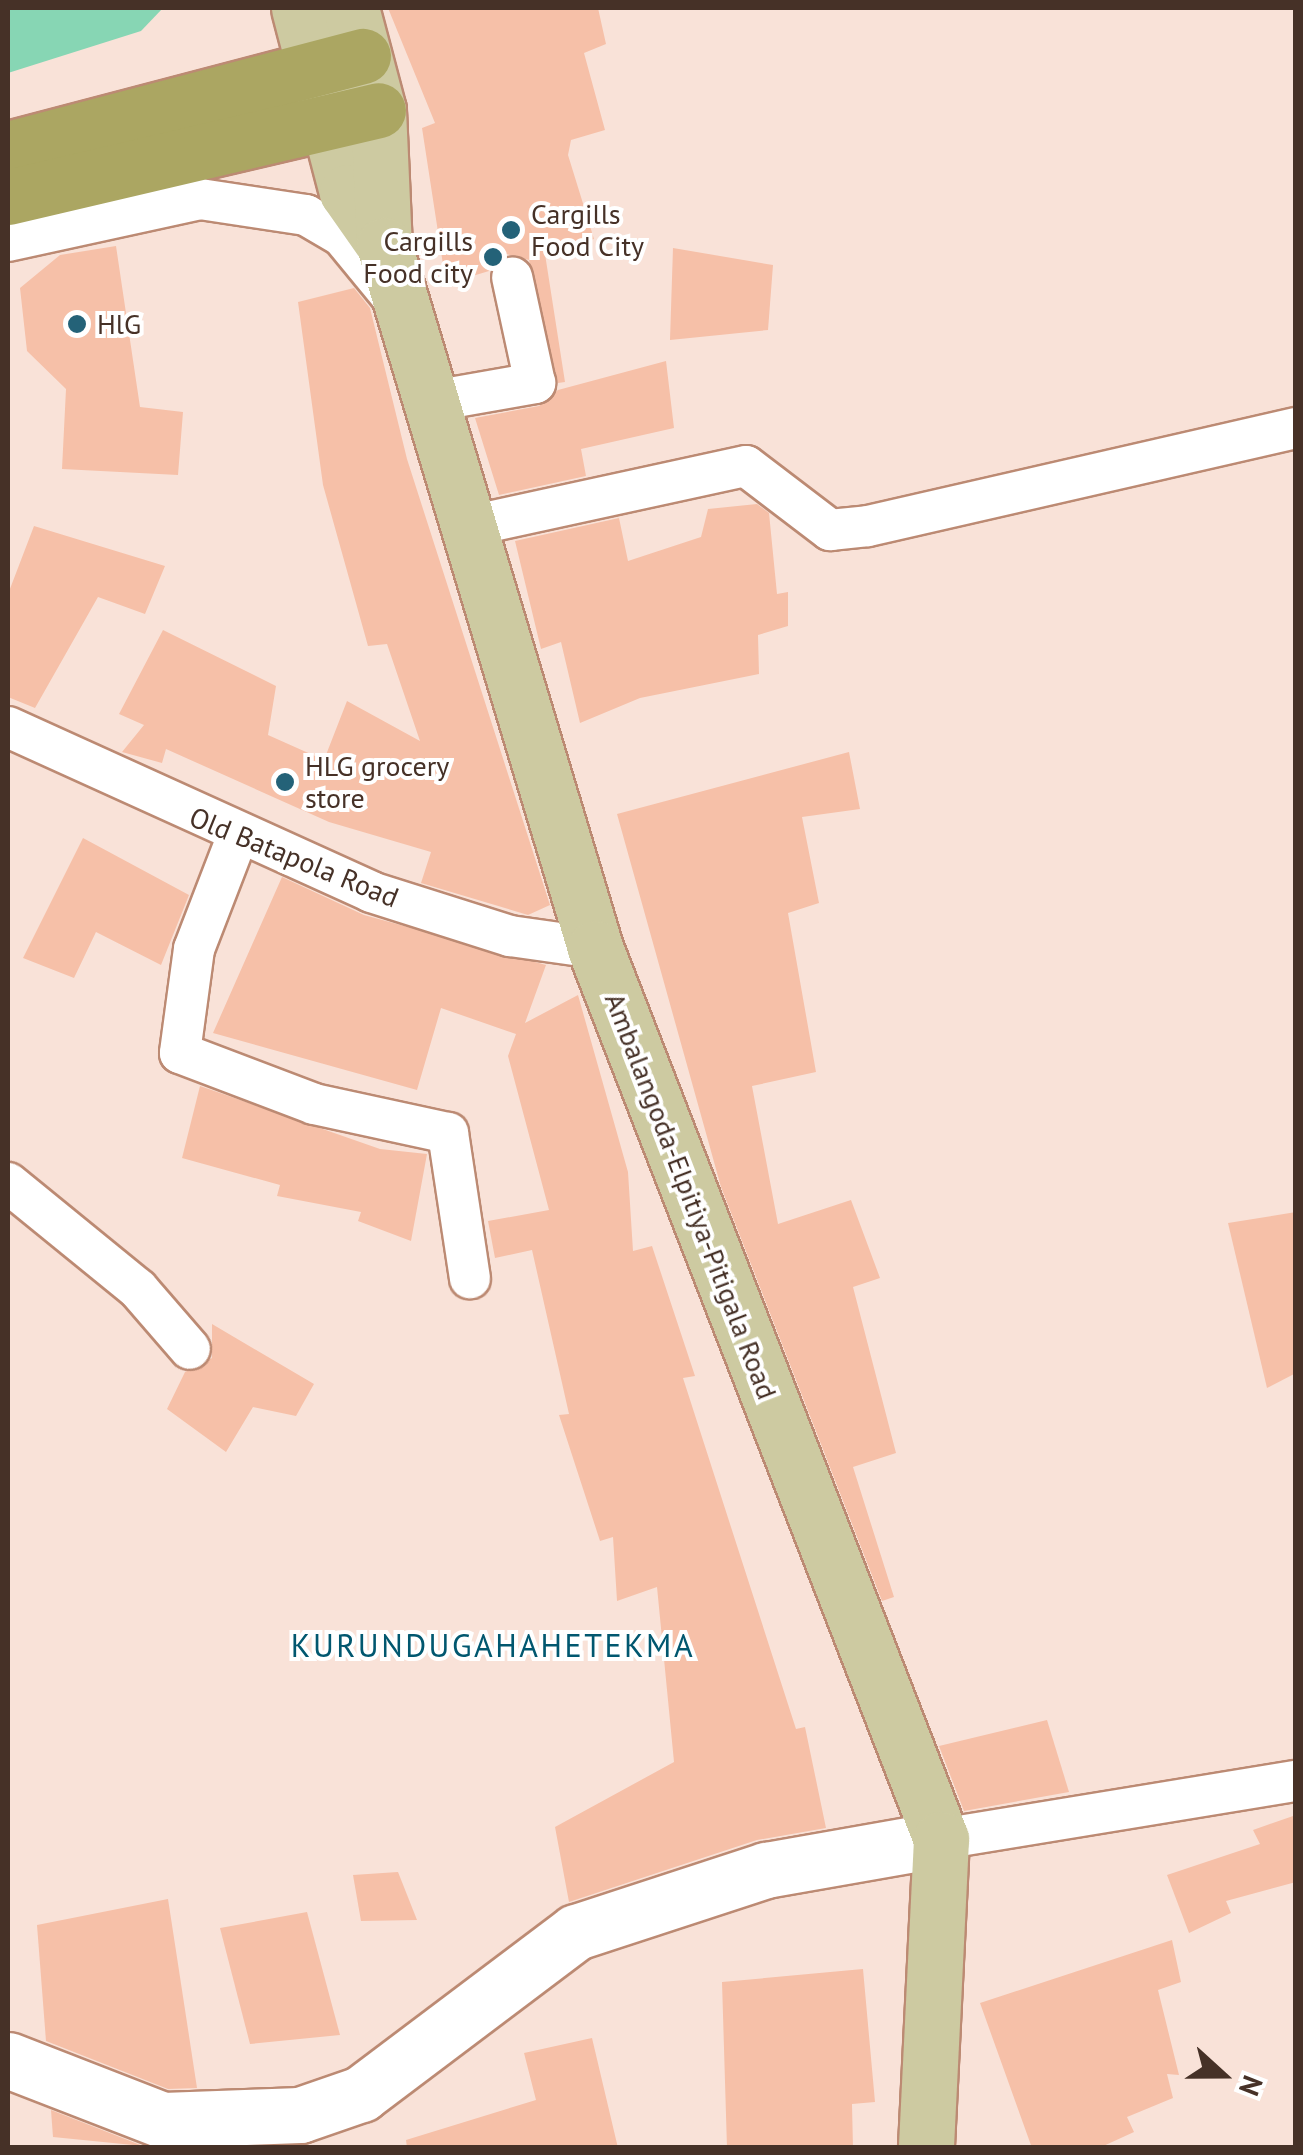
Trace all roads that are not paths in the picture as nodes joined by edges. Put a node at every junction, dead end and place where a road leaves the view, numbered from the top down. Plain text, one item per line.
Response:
1 (298, 8) edge
2 (343, 44) edge
3 (352, 117) junction
4 (8, 148) edge
5 (8, 198) edge
6 (8, 241) edge
7 (512, 278) dead end
8 (407, 316) junction
9 (433, 401) junction
10 (1296, 428) edge
11 (470, 526) junction
12 (8, 727) edge
13 (238, 836) junction
14 (595, 948) junction
15 (8, 1183) edge
16 (470, 1278) dead end
17 (190, 1349) dead end
18 (1296, 1781) edge
19 (940, 1839) junction
20 (8, 2060) edge
21 (926, 2148) edge

1 - 2 main road, Ambalangoda-Elpitiya-Pitigala Road
2 - 3 main road, Ambalangoda-Elpitiya-Pitigala Road
2 - 4 highway
3 - 5 highway
3 - 8 main road, Ambalangoda-Elpitiya-Pitigala Road
6 - 8 street
7 - 9 street
8 - 9 main road, Ambalangoda-Elpitiya-Pitigala Road
9 - 11 main road, Ambalangoda-Elpitiya-Pitigala Road
10 - 11 street
11 - 14 main road, Ambalangoda-Elpitiya-Pitigala Road
12 - 13 street, Old Batapola Road
13 - 14 street, Old Batapola Road
13 - 16 street
14 - 19 main road, Ambalangoda-Elpitiya-Pitigala Road
15 - 17 street
18 - 19 street
19 - 20 street
19 - 21 main road, Ambalangoda-Elpitiya-Pitigala Road

